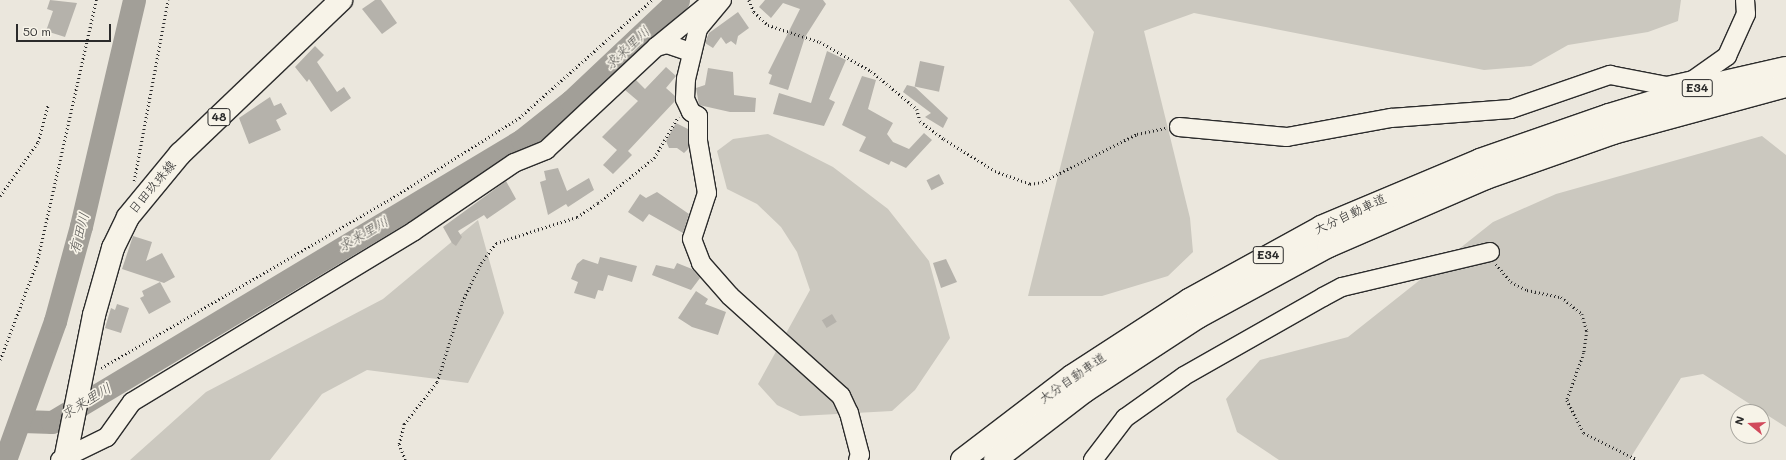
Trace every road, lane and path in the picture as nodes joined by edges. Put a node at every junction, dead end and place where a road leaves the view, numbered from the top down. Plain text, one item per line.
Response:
1 (96, 0) edge
2 (168, 0) edge
3 (341, 0) edge
4 (652, 0) edge
5 (714, 0) edge
6 (722, 0) edge
7 (749, 0) edge
8 (1745, 0) edge
9 (656, 47) junction
10 (690, 52) junction
11 (1786, 68) edge
12 (1786, 86) edge
13 (685, 99) junction
14 (48, 104) dead end
15 (1611, 124) junction
16 (1179, 127) joint
17 (0, 196) edge
18 (139, 201) junction
19 (1490, 252) joint
20 (0, 360) edge
21 (97, 370) dead end
22 (63, 459) edge
23 (405, 460) edge
24 (858, 460) edge
25 (962, 460) edge
26 (995, 460) edge
27 (1093, 460) edge
28 (1638, 460) edge

1 - 20 path
2 - 18 path
3 - 18 main road, 日田玖珠線 / 48
4 - 21 path
5 - 9 street
6 - 10 street
7 - 16 path
8 - 16 street
9 - 10 street
9 - 22 street
10 - 13 street
11 - 15 main road, 大分自動車道 / E34
12 - 15 main road, 大分自動車道 / E34
13 - 23 path
13 - 24 street
14 - 17 path
15 - 25 main road, 大分自動車道 / E34
15 - 26 main road, 大分自動車道 / E34
18 - 22 main road, 日田玖珠線 / 48
19 - 27 street
19 - 28 path

